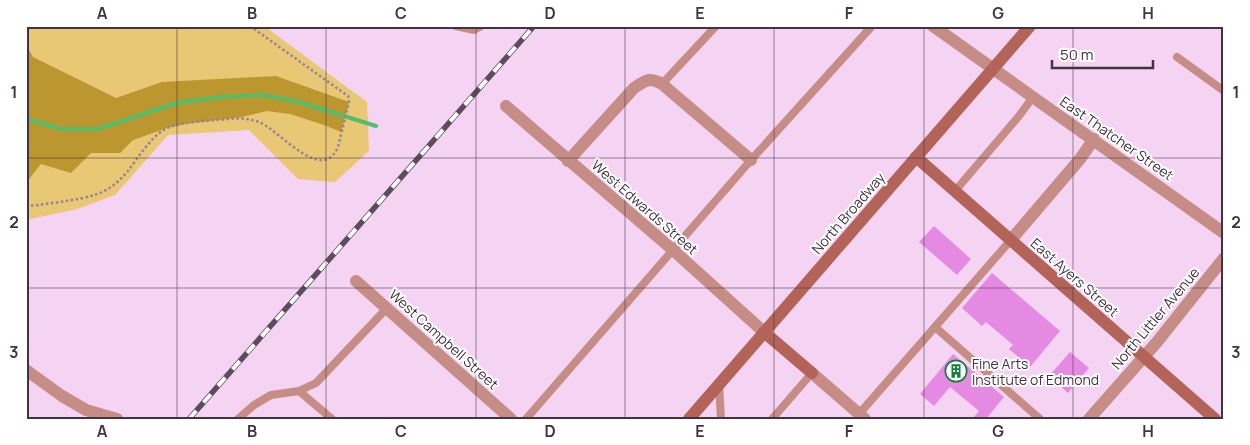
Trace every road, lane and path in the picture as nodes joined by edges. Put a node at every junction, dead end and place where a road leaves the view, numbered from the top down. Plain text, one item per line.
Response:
1 (250, 26) edge
2 (456, 26) edge
3 (481, 26) edge
4 (716, 26) edge
5 (872, 26) edge
6 (933, 26) edge
7 (1030, 26) edge
8 (1177, 57) dead end
9 (992, 68) junction
10 (662, 84) junction
11 (1224, 91) edge
12 (1033, 97) junction
13 (506, 106) dead end
14 (1094, 139) junction
15 (916, 157) junction
16 (752, 160) junction
17 (568, 161) junction
18 (955, 191) junction
19 (26, 206) edge
20 (1224, 233) edge
21 (1010, 240) junction
22 (673, 250) junction
23 (1224, 258) edge
24 (356, 281) dead end
25 (387, 308) junction
26 (935, 327) junction
27 (764, 332) junction
28 (1144, 357) junction
29 (26, 370) edge
30 (812, 373) junction
31 (719, 384) junction
32 (299, 390) junction
33 (862, 416) edge
34 (1036, 417) edge
35 (117, 419) edge
36 (238, 419) edge
37 (332, 419) edge
38 (511, 419) edge
39 (526, 419) edge
40 (689, 419) edge
41 (721, 419) edge
42 (772, 419) edge
43 (1089, 419) edge
44 (1215, 419) edge

1 - 19 path
2 - 3 lane
4 - 10 lane
5 - 16 lane
6 - 9 street, East Thatcher Street
7 - 9 main road, North Broadway
8 - 11 lane
9 - 12 street, East Thatcher Street
9 - 15 main road, North Broadway
10 - 16 street
10 - 17 street
12 - 14 street, East Thatcher Street
12 - 18 lane
13 - 17 street, West Edwards Street
14 - 20 street, East Thatcher Street
14 - 21 street
15 - 18 main road, East Ayers Street
15 - 27 main road, North Broadway
16 - 22 lane
17 - 22 street, West Edwards Street
18 - 21 main road, East Ayers Street
21 - 26 lane
21 - 28 main road, East Ayers Street
22 - 27 street, West Edwards Street
22 - 39 lane
23 - 28 street, North Littler Avenue
24 - 25 street, West Campbell Street
25 - 32 lane
25 - 38 street, West Campbell Street
26 - 33 lane
26 - 34 lane
27 - 30 main road
27 - 31 main road, North Broadway
28 - 43 street, North Littler Avenue
28 - 44 main road, East Ayers Street
29 - 35 street
30 - 33 street
30 - 42 lane
31 - 40 main road, North Broadway
31 - 41 lane
32 - 36 lane
32 - 37 lane

